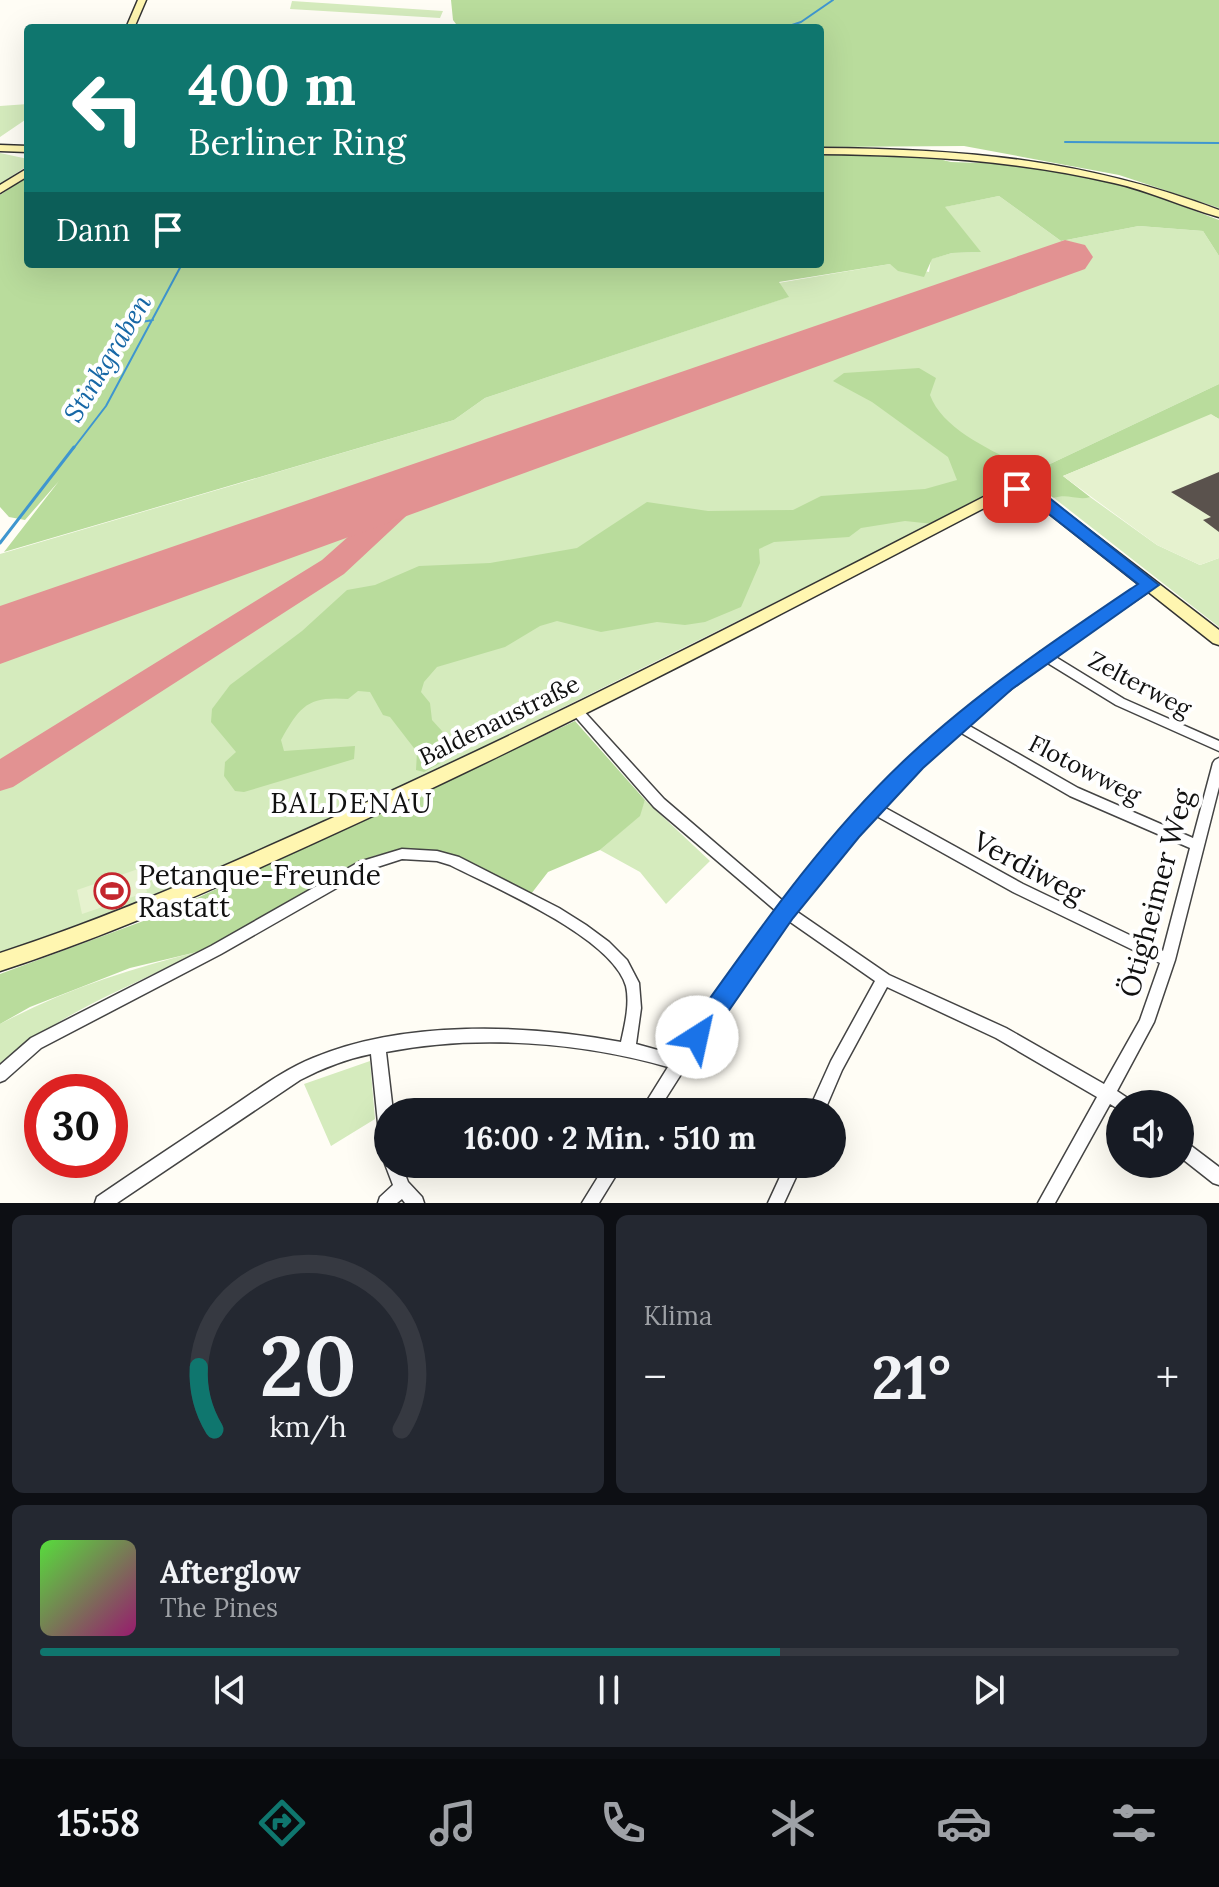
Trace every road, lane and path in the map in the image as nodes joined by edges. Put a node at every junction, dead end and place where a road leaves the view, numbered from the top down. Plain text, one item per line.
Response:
1 (142, 0) edge
2 (132, 24) edge
3 (0, 148) edge
4 (24, 151) edge
5 (824, 151) edge
6 (24, 173) edge
7 (0, 190) edge
8 (1219, 214) edge
9 (1150, 585) junction
10 (1219, 639) edge
11 (1044, 655) junction
12 (577, 711) junction
13 (957, 725) junction
14 (1219, 746) edge
15 (1219, 763) edge
16 (1214, 802) edge
17 (872, 807) junction
18 (1197, 845) junction
19 (785, 911) junction
20 (1168, 960) junction
21 (0, 962) edge
22 (884, 979) junction
23 (378, 1046) junction
24 (627, 1050) junction
25 (679, 1063) junction
26 (0, 1075) edge
27 (1111, 1090) edge
28 (1106, 1091) edge
29 (383, 1098) edge
30 (657, 1098) edge
31 (822, 1098) edge
32 (1106, 1098) edge
33 (1194, 1158) edge
34 (1219, 1177) edge
35 (398, 1178) edge
36 (606, 1178) edge
37 (788, 1178) edge
38 (402, 1187) junction
39 (103, 1203) edge
40 (386, 1203) edge
41 (416, 1203) edge
42 (590, 1203) edge
43 (776, 1203) edge
44 (1046, 1203) edge

1 - 2 street
3 - 4 street
5 - 8 street
6 - 7 street
9 - 10 street
9 - 11 street
9 - 12 street, Baldenaustraße
11 - 13 street
11 - 14 street, Zelterweg
12 - 19 street
12 - 21 street, Baldenaustraße
13 - 17 street
13 - 18 street, Flotowweg
15 - 16 street, Ötigheimer Weg
16 - 18 street, Ötigheimer Weg
17 - 19 street
17 - 20 street, Verdiweg
18 - 20 street, Ötigheimer Weg
19 - 22 street
19 - 25 street
20 - 27 street, Ötigheimer Weg
22 - 28 street
22 - 31 street
23 - 24 street
23 - 29 street
23 - 39 street
24 - 25 street
24 - 26 street
25 - 30 street
32 - 44 street, Ötigheimer Weg
33 - 34 street
35 - 38 street
36 - 42 street
37 - 43 street
38 - 40 street
38 - 41 street

